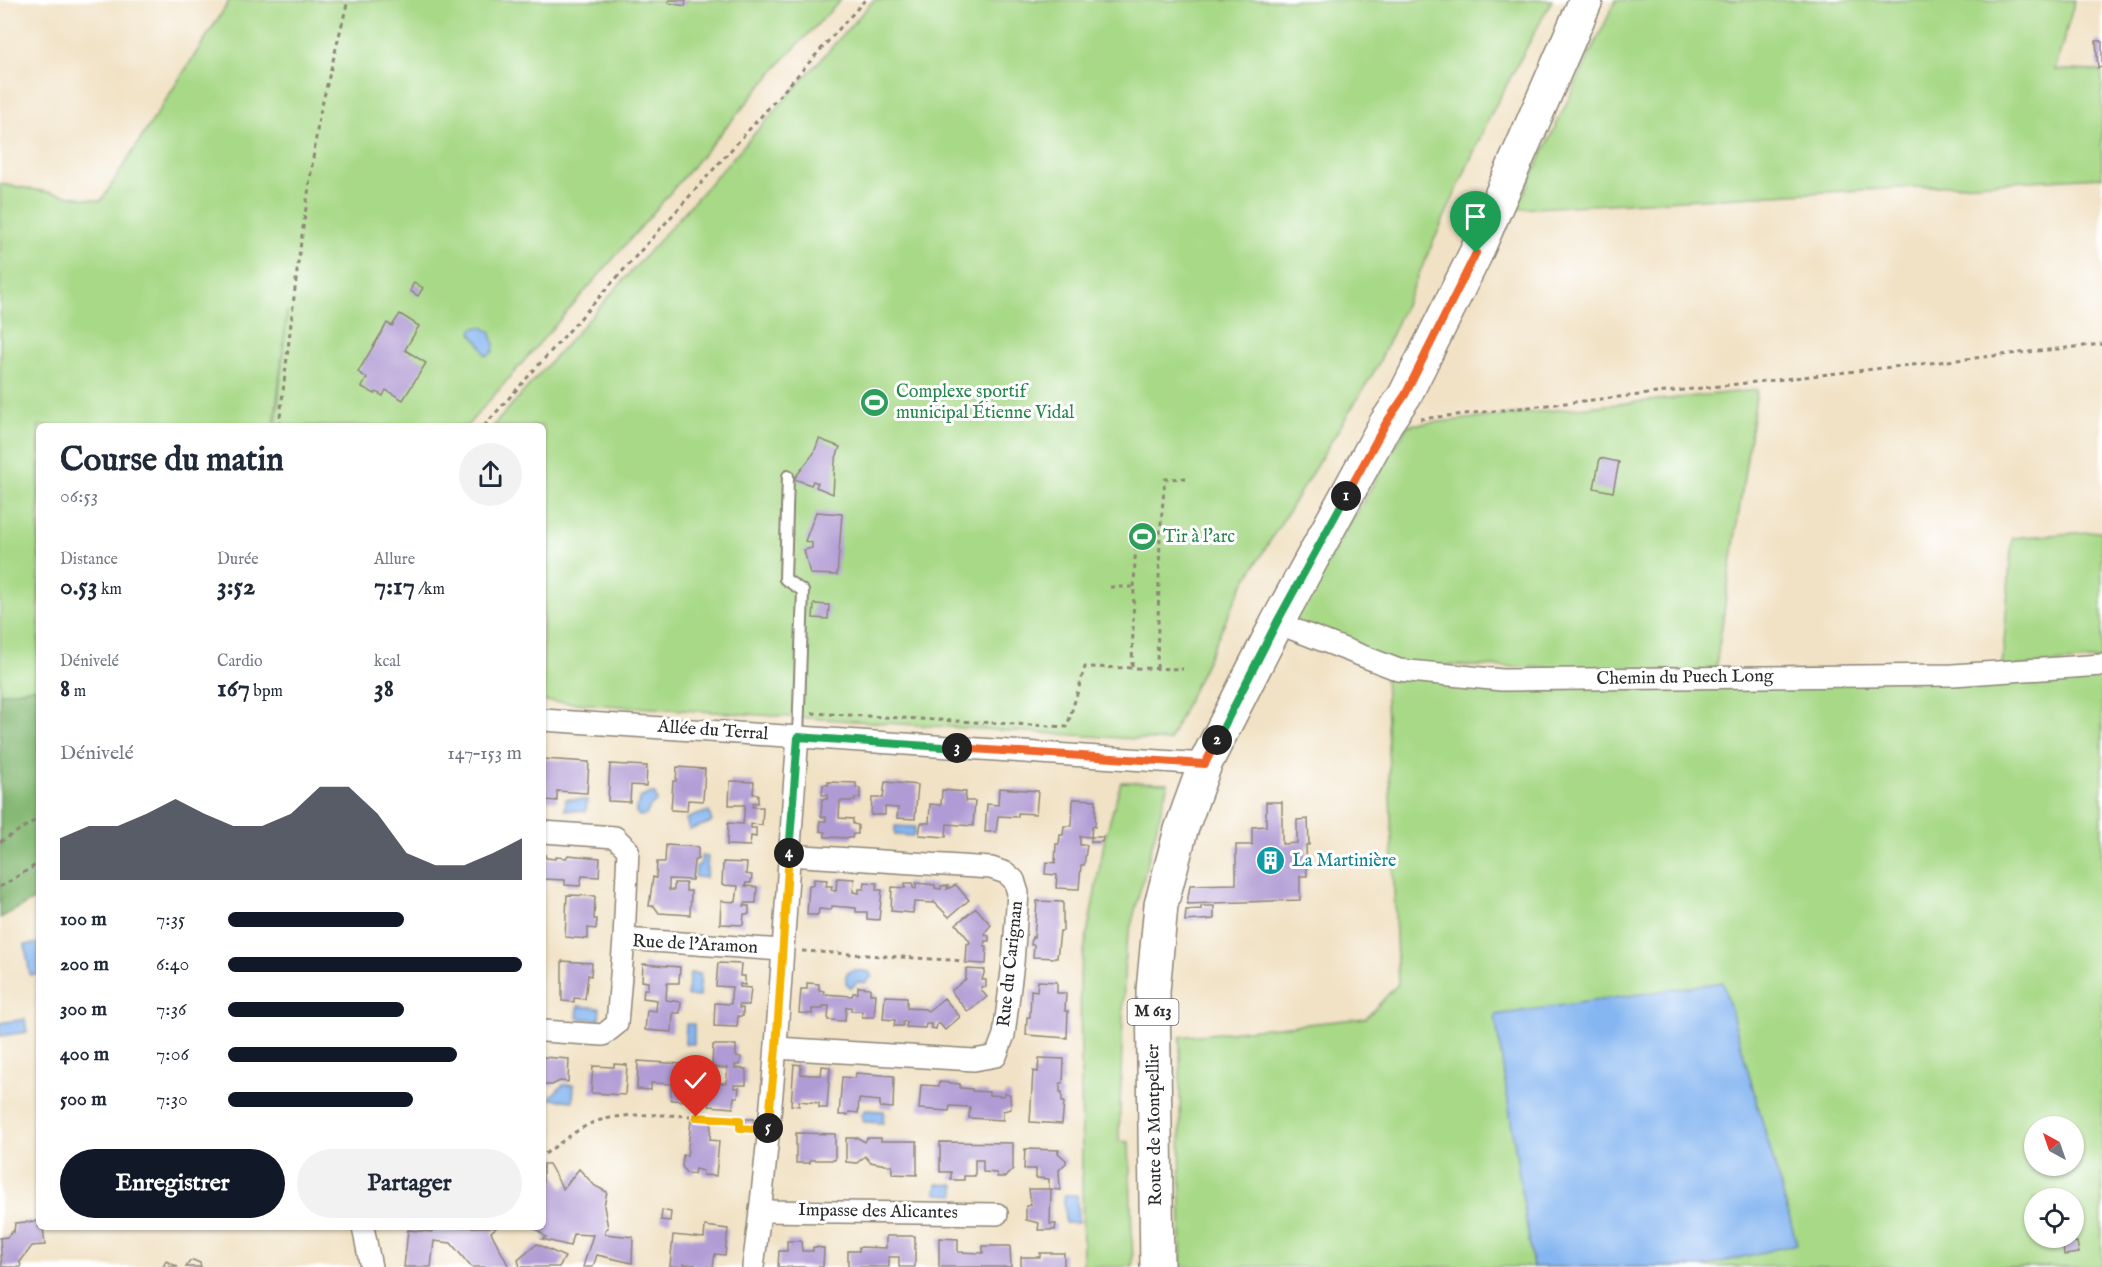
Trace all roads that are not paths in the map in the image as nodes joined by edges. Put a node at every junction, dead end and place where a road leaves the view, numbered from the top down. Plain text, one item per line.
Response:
1 (1586, 0) edge
2 (788, 476) dead end
3 (1277, 622) junction
4 (2102, 666) edge
5 (546, 720) edge
6 (798, 737) junction
7 (1205, 764) junction
8 (546, 832) edge
9 (788, 855) junction
10 (624, 939) junction
11 (782, 950) junction
12 (546, 1031) edge
13 (776, 1048) junction
14 (760, 1211) junction
15 (997, 1214) dead end
16 (364, 1230) edge
17 (371, 1267) edge
18 (753, 1267) edge
19 (1157, 1267) edge

1 - 3 main road, Route de Montpellier / M 613
2 - 6 lane
3 - 4 street, Chemin du Puech Long
3 - 7 main road, Route de Montpellier / M 613
5 - 6 street, Allée du Terral
6 - 7 street, Allée du Terral
6 - 9 street
7 - 19 main road, Route de Montpellier / M 613
8 - 10 street
9 - 11 street
9 - 13 street, Rue du Carignan
10 - 11 street, Rue de l'Aramon
10 - 12 street, Rue de l'Aramon
11 - 13 street
13 - 14 street
14 - 15 street, Impasse des Alicantes
14 - 18 street
16 - 17 street

